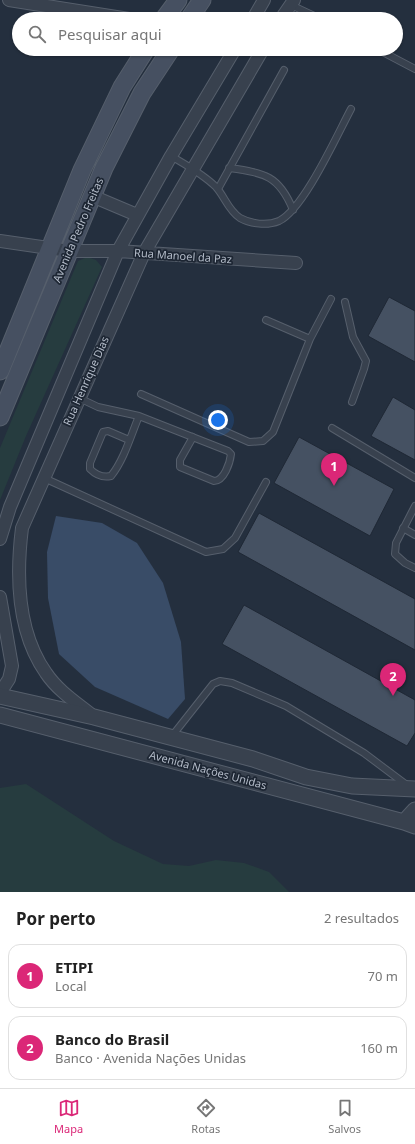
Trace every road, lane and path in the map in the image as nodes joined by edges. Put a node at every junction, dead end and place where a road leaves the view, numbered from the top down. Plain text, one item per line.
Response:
1 (9, 0) edge
2 (178, 0) edge
3 (202, 0) edge
4 (264, 0) edge
5 (292, 2) edge
6 (85, 12) edge
7 (169, 12) edge
8 (194, 12) edge
9 (259, 12) edge
10 (286, 12) edge
11 (309, 12) edge
12 (142, 56) edge
13 (166, 56) edge
14 (231, 56) edge
15 (259, 56) edge
16 (390, 56) edge
17 (415, 69) edge
18 (284, 70) dead end
19 (351, 109) dead end
20 (171, 156) junction
21 (229, 168) junction
22 (192, 169) junction
23 (218, 189) junction
24 (92, 196) junction
25 (293, 210) junction
26 (137, 215) junction
27 (0, 241) edge
28 (51, 249) junction
29 (69, 251) junction
30 (118, 251) junction
31 (144, 253) junction
32 (296, 263) dead end
33 (331, 298) dead end
34 (345, 302) dead end
35 (266, 320) dead end
36 (310, 339) junction
37 (0, 371) edge
38 (141, 394) dead end
39 (79, 398) junction
40 (352, 402) dead end
41 (139, 416) junction
42 (0, 417) edge
43 (332, 428) dead end
44 (193, 437) junction
45 (129, 440) junction
46 (25, 471) junction
47 (44, 478) junction
48 (415, 478) edge
49 (266, 482) dead end
50 (415, 506) edge
51 (403, 528) junction
52 (415, 535) edge
53 (0, 538) edge
54 (415, 568) edge
55 (0, 598) edge
56 (0, 693) edge
57 (0, 696) edge
58 (0, 715) edge
59 (94, 717) junction
60 (171, 737) junction
61 (414, 791) edge
62 (415, 810) edge
63 (410, 824) edge

1 - 6 street
2 - 7 main road
3 - 8 main road
4 - 9 street
5 - 10 street
5 - 11 lane
12 - 28 main road, Avenida Pedro Freitas
13 - 24 main road, Avenida Pedro Freitas
14 - 20 street, Rua Henrique Dias
15 - 22 street, Rua Henrique Dias
16 - 17 lane
18 - 21 lane
19 - 25 lane
20 - 22 lane
20 - 26 street, Rua Henrique Dias
21 - 23 lane
21 - 25 lane
22 - 23 lane
22 - 31 street, Rua Henrique Dias
23 - 25 lane
24 - 26 street
24 - 29 main road, Avenida Pedro Freitas
26 - 30 street, Rua Henrique Dias
27 - 28 street
28 - 29 street, Rua Manoel da Paz
28 - 37 main road, Avenida Pedro Freitas
29 - 30 street, Rua Manoel da Paz
29 - 42 main road, Avenida Pedro Freitas
30 - 31 street, Rua Manoel da Paz
30 - 46 street, Rua Henrique Dias
31 - 32 street, Rua Manoel da Paz
31 - 39 street, Rua Henrique Dias
33 - 36 lane
34 - 40 lane
35 - 36 lane
36 - 38 lane
39 - 41 lane
39 - 47 street, Rua Henrique Dias
41 - 44 lane
41 - 45 lane
43 - 48 lane
44 - 44 lane
45 - 45 lane
46 - 47 street
46 - 53 street, Rua Henrique Dias
47 - 49 lane
47 - 59 street, Rua Henrique Dias
50 - 51 lane
51 - 52 lane
51 - 54 lane
55 - 56 street
57 - 59 street, Avenida Nações Unidas
58 - 63 street, Avenida Nações Unidas
59 - 60 street, Avenida Nações Unidas
60 - 61 street, Avenida Nações Unidas
60 - 61 lane
62 - 63 street

